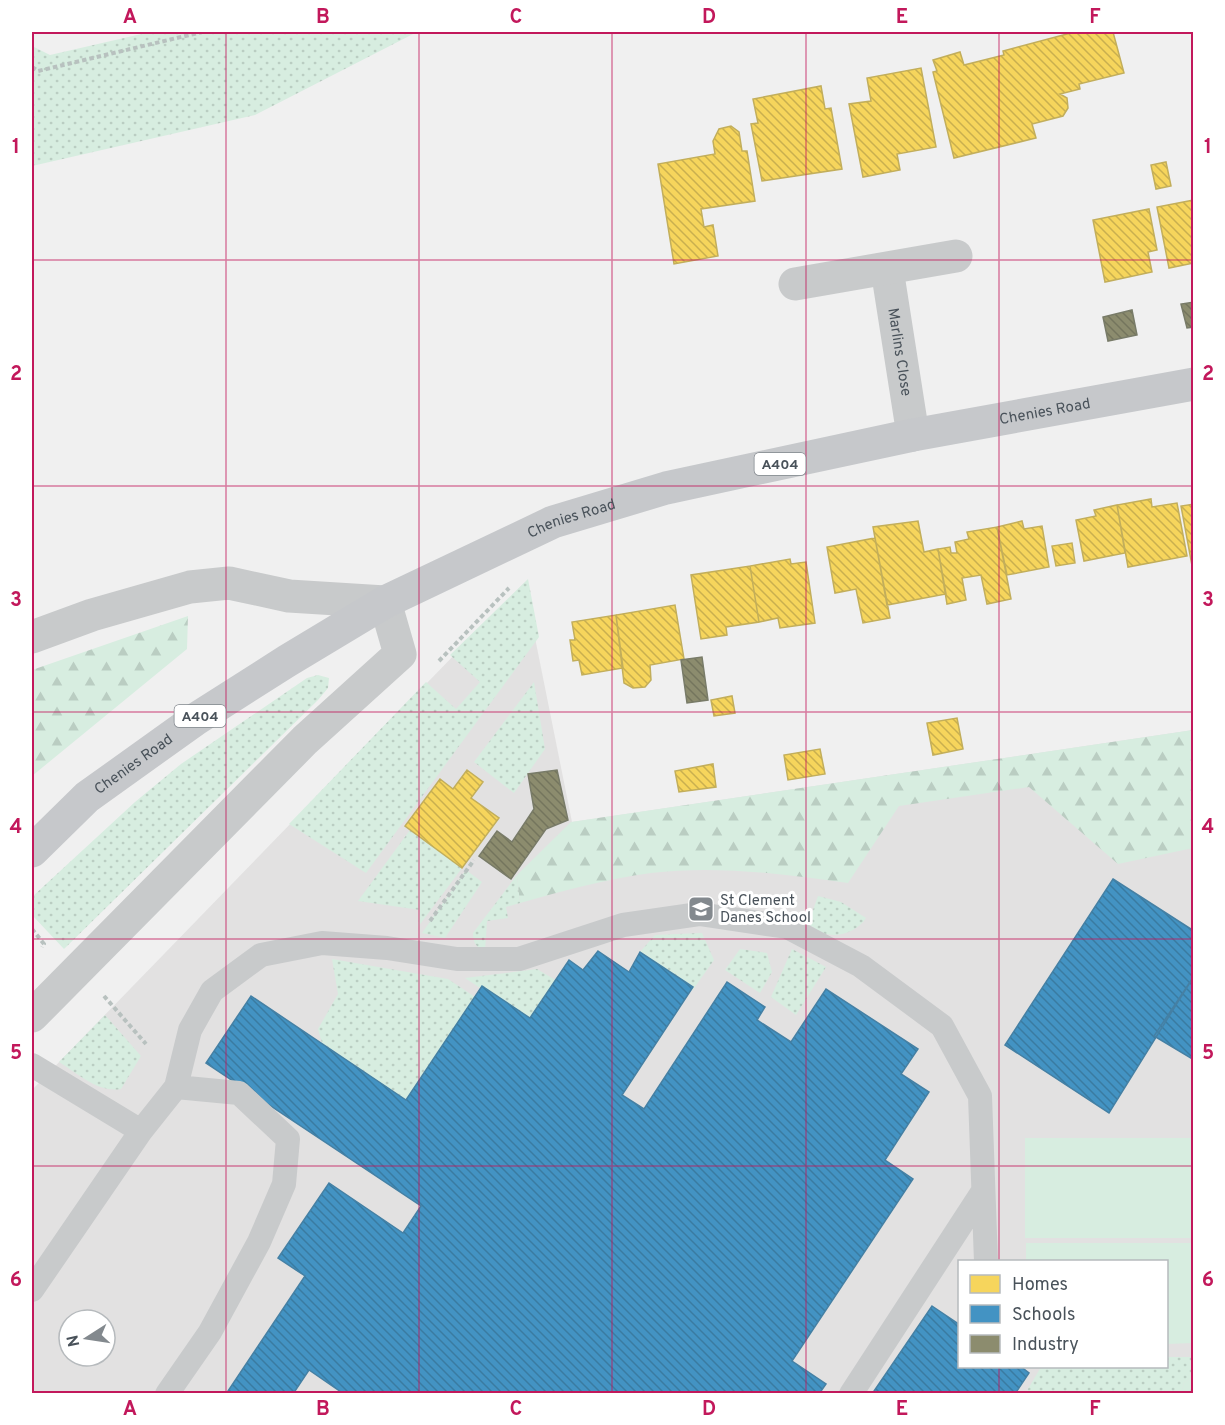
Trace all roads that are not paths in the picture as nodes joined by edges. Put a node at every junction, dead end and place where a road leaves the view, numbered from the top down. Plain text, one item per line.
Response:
1 (956, 256) dead end
2 (887, 269) junction
3 (795, 284) dead end
4 (1194, 384) edge
5 (913, 435) junction
6 (385, 602) junction
7 (32, 637) edge
8 (32, 851) edge
9 (32, 1016) edge
10 (32, 1065) edge
11 (176, 1087) junction
12 (141, 1131) junction
13 (983, 1191) junction
14 (986, 1260) edge
15 (32, 1290) edge
16 (167, 1394) edge
17 (851, 1394) edge

1 - 2 street
2 - 3 street
2 - 5 street, Marlins Close
4 - 5 main road, Chenies Road / A404
5 - 6 main road, Chenies Road / A404
6 - 7 street
6 - 8 main road, Chenies Road / A404
6 - 9 street
10 - 12 lane
11 - 12 lane
11 - 13 lane
11 - 16 lane
12 - 15 lane
13 - 14 lane
13 - 17 lane

